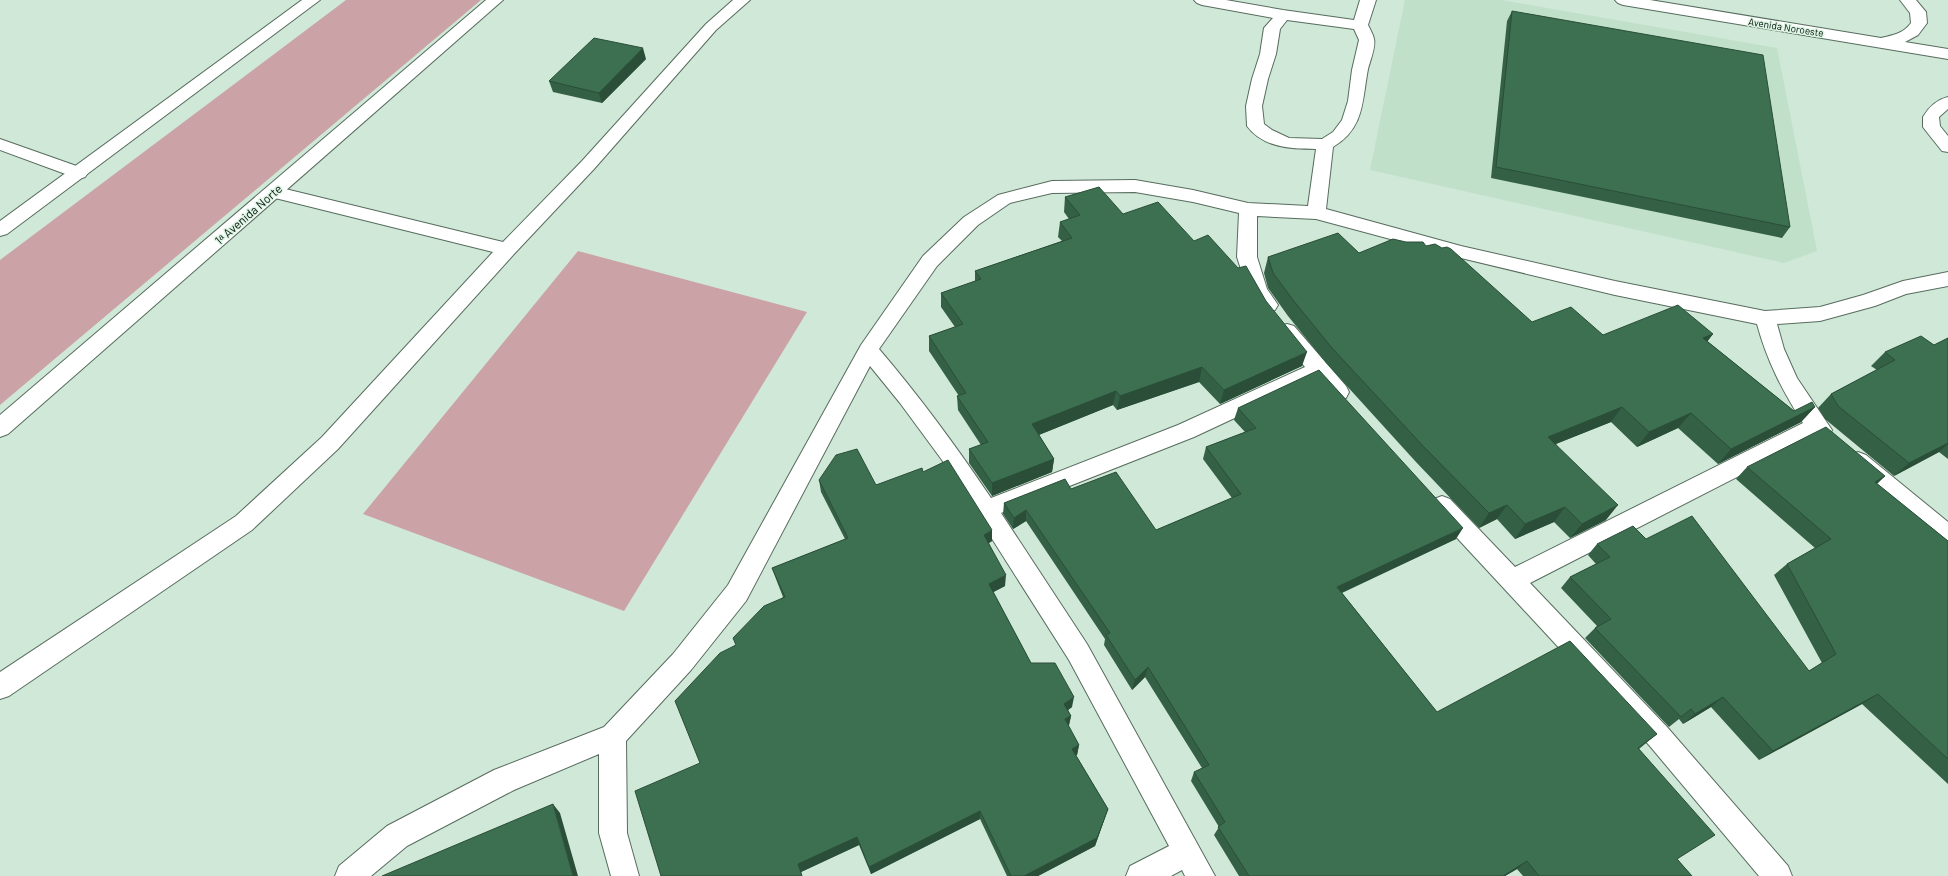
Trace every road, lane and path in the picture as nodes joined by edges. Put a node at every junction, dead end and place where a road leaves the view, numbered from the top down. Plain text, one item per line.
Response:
1 (312, 0) edge
2 (495, 0) edge
3 (742, 0) edge
4 (1202, 0) edge
5 (1368, 0) edge
6 (1623, 0) edge
7 (1908, 0) edge
8 (1283, 15) junction
9 (1360, 25) junction
10 (1880, 42) junction
11 (1948, 54) edge
12 (1948, 102) edge
13 (0, 144) edge
14 (1325, 144) junction
15 (1948, 147) edge
16 (79, 173) junction
17 (273, 192) junction
18 (1248, 209) junction
19 (1316, 213) junction
20 (0, 230) edge
21 (507, 250) junction
22 (1948, 279) edge
23 (1765, 318) junction
24 (868, 350) junction
25 (1318, 370) junction
26 (1355, 411) edge
27 (1816, 426) junction
28 (0, 428) edge
29 (1428, 491) edge
30 (987, 509) junction
31 (1948, 536) edge
32 (1512, 580) junction
33 (0, 687) edge
34 (613, 736) junction
35 (1188, 852) junction
36 (349, 876) edge
37 (625, 876) edge
38 (1140, 876) edge
39 (1201, 876) edge
40 (1778, 876) edge

1 - 16 street
2 - 17 street, 1ᵃ Avenida Norte
3 - 21 street
4 - 8 street
5 - 9 street
6 - 10 street, Avenida Noroeste
7 - 10 street
8 - 9 street
8 - 14 street
9 - 14 street
10 - 11 street, Avenida Noroeste
12 - 15 street
13 - 16 street
14 - 19 street
16 - 20 street
17 - 21 street
17 - 28 street, 1ᵃ Avenida Norte
18 - 19 street
18 - 24 street
18 - 25 street
19 - 23 street
21 - 33 street
22 - 23 street
23 - 27 street
24 - 30 street
24 - 34 street
25 - 26 street
25 - 30 street
27 - 31 street
27 - 32 street
29 - 32 street
30 - 35 street
32 - 40 street
34 - 36 street
34 - 37 street
35 - 38 street
35 - 39 street

